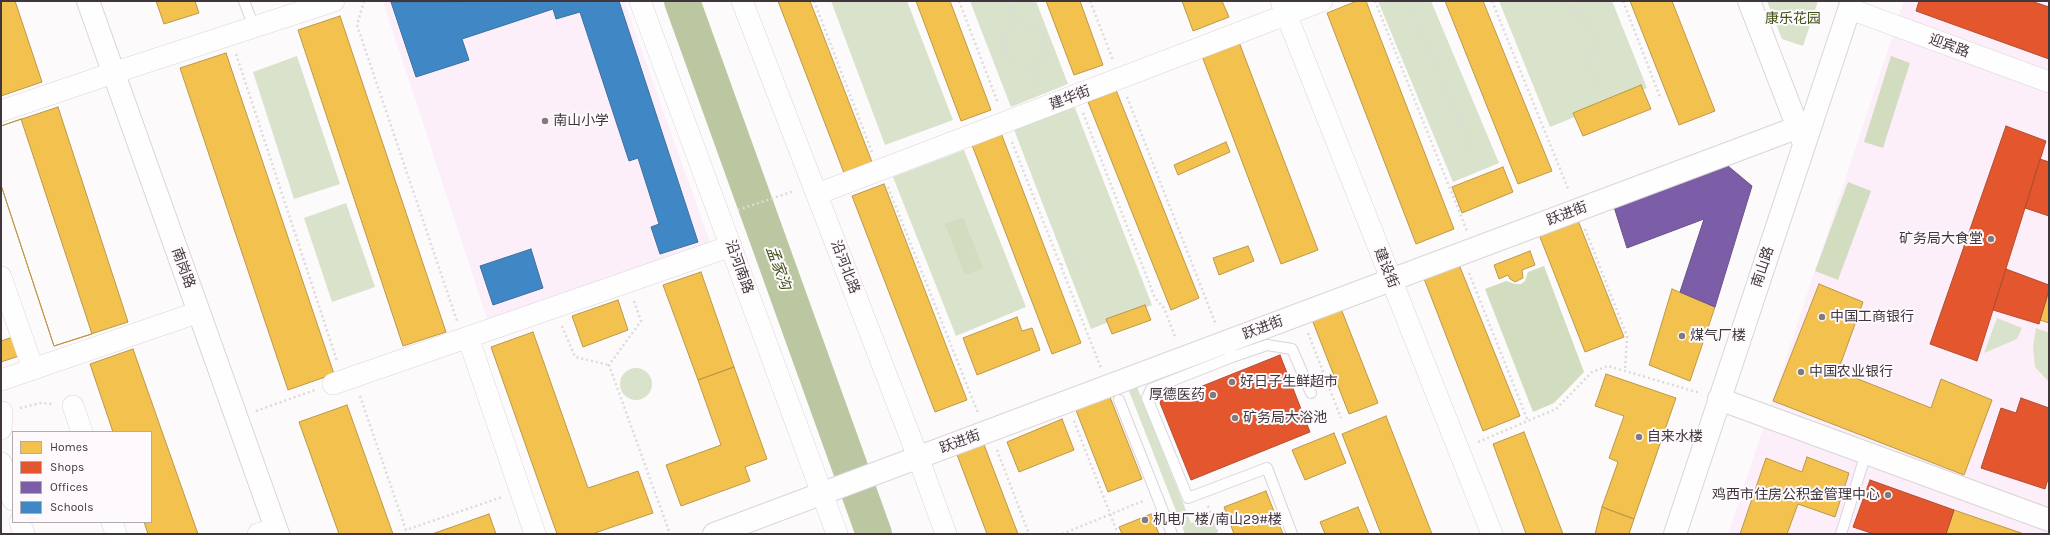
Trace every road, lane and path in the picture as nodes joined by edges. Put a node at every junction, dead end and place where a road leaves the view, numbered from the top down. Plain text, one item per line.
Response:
1 (88, 1) edge
2 (244, 1) edge
3 (334, 1) edge
4 (364, 1) edge
5 (640, 1) edge
6 (742, 1) edge
7 (814, 1) edge
8 (959, 1) edge
9 (1007, 1) edge
10 (1090, 1) edge
11 (1322, 1) edge
12 (1374, 1) edge
13 (1408, 1) edge
14 (1492, 1) edge
15 (1562, 1) edge
16 (1623, 1) edge
17 (1749, 1) edge
18 (1851, 5) edge
19 (1284, 8) edge
20 (1016, 21) junction
21 (254, 27) junction
22 (230, 35) junction
23 (1114, 63) dead end
24 (1032, 68) junction
25 (113, 72) junction
26 (2049, 82) edge
27 (1598, 88) dead end
28 (1124, 90) dead end
29 (1076, 95) junction
30 (1660, 96) dead end
31 (999, 106) dead end
32 (1046, 107) junction
33 (1, 111) edge
34 (1805, 131) junction
35 (1010, 136) dead end
36 (871, 148) dead end
37 (1471, 149) dead end
38 (815, 189) junction
39 (890, 191) dead end
40 (1577, 210) junction
41 (1460, 213) dead end
42 (720, 217) junction
43 (731, 246) junction
44 (1068, 247) dead end
45 (1462, 254) junction
46 (1074, 259) junction
47 (1061, 265) junction
48 (1079, 272) dead end
49 (1, 277) edge
50 (1391, 280) junction
51 (627, 282) junction
52 (554, 307) junction
53 (199, 312) junction
54 (1301, 314) junction
55 (466, 338) junction
56 (1224, 341) junction
57 (1094, 349) dead end
58 (1184, 358) junction
59 (609, 365) junction
60 (33, 369) junction
61 (1625, 371) junction
62 (1, 380) edge
63 (343, 381) junction
64 (1311, 393) dead end
65 (1719, 399) junction
66 (1119, 400) dead end
67 (973, 402) dead end
68 (1065, 402) junction
69 (73, 406) joint
70 (236, 418) junction
71 (1341, 418) dead end
72 (2, 420) edge
73 (1528, 421) junction
74 (82, 431) edge
75 (995, 446) dead end
76 (1458, 449) junction
77 (1866, 453) junction
78 (918, 458) junction
79 (1, 463) edge
80 (520, 491) junction
81 (828, 491) junction
82 (1204, 493) junction
83 (1157, 495) junction
84 (12, 497) edge
85 (1109, 515) junction
86 (2049, 520) edge
87 (20, 523) edge
88 (112, 523) edge
89 (271, 532) edge
90 (24, 534) edge
91 (116, 534) edge
92 (535, 534) edge
93 (670, 534) edge
94 (714, 534) edge
95 (837, 534) edge
96 (946, 534) edge
97 (1029, 534) edge
98 (1062, 534) edge
99 (1118, 534) edge
100 (1172, 534) edge
101 (1218, 534) edge
102 (1292, 534) edge
103 (1492, 534) edge
104 (1674, 534) edge
105 (1841, 534) edge

1 - 25 street, 南岗路
2 - 21 lane
3 - 21 street
4 - 55 path
5 - 42 street, 沿河南路
6 - 38 street, 沿河北路
7 - 36 path
8 - 31 path
9 - 20 path
10 - 23 path
11 - 19 street, 建华街
12 - 41 path
13 - 37 path
14 - 40 path
15 - 27 path
16 - 30 path
17 - 34 street
18 - 26 street, 迎宾路
18 - 34 street, 南山路
19 - 29 street, 建华街
19 - 50 street, 建设街
20 - 24 path
20 - 24 path
21 - 22 street
22 - 25 street
22 - 63 path
24 - 32 path
25 - 33 street
25 - 53 street, 南岗路
28 - 56 path
29 - 32 street, 建华街
29 - 58 path
32 - 38 street, 建华街
34 - 40 street, 跃进街
34 - 65 street, 南山路
35 - 47 path
38 - 42 path
38 - 78 street, 沿河北路
39 - 67 path
40 - 45 street, 跃进街
40 - 61 path
42 - 43 street, 沿河南路
43 - 51 street
43 - 81 street, 沿河南路
44 - 46 path
45 - 50 street, 跃进街
45 - 73 path
46 - 47 path
46 - 48 path
47 - 57 path
49 - 60 street
50 - 54 street, 跃进街
50 - 76 street, 建设街
51 - 52 street
51 - 59 path
52 - 55 street
52 - 59 path
53 - 60 street
53 - 70 street, 南岗路
54 - 56 street, 跃进街
54 - 71 path
55 - 63 street
55 - 80 street
56 - 58 street, 跃进街
56 - 64 lane
56 - 82 lane
58 - 68 street, 跃进街
59 - 93 path
60 - 62 street
61 - 65 path
61 - 73 path
63 - 70 path
63 - 80 path
65 - 77 street
65 - 104 street, 南山路
66 - 83 lane
68 - 78 street, 跃进街
68 - 85 path
69 - 72 path
69 - 74 street
70 - 89 street, 南岗路
73 - 76 path
75 - 97 path
76 - 103 street, 建设街
77 - 86 street
77 - 105 lane
78 - 81 street, 跃进街
78 - 96 street, 沿河北路
79 - 84 street
80 - 92 street
81 - 94 street, 跃进街
81 - 95 street, 沿河南路
82 - 101 path
82 - 102 lane
83 - 85 path
83 - 100 lane
85 - 98 path
85 - 99 path
87 - 90 street
88 - 91 street

